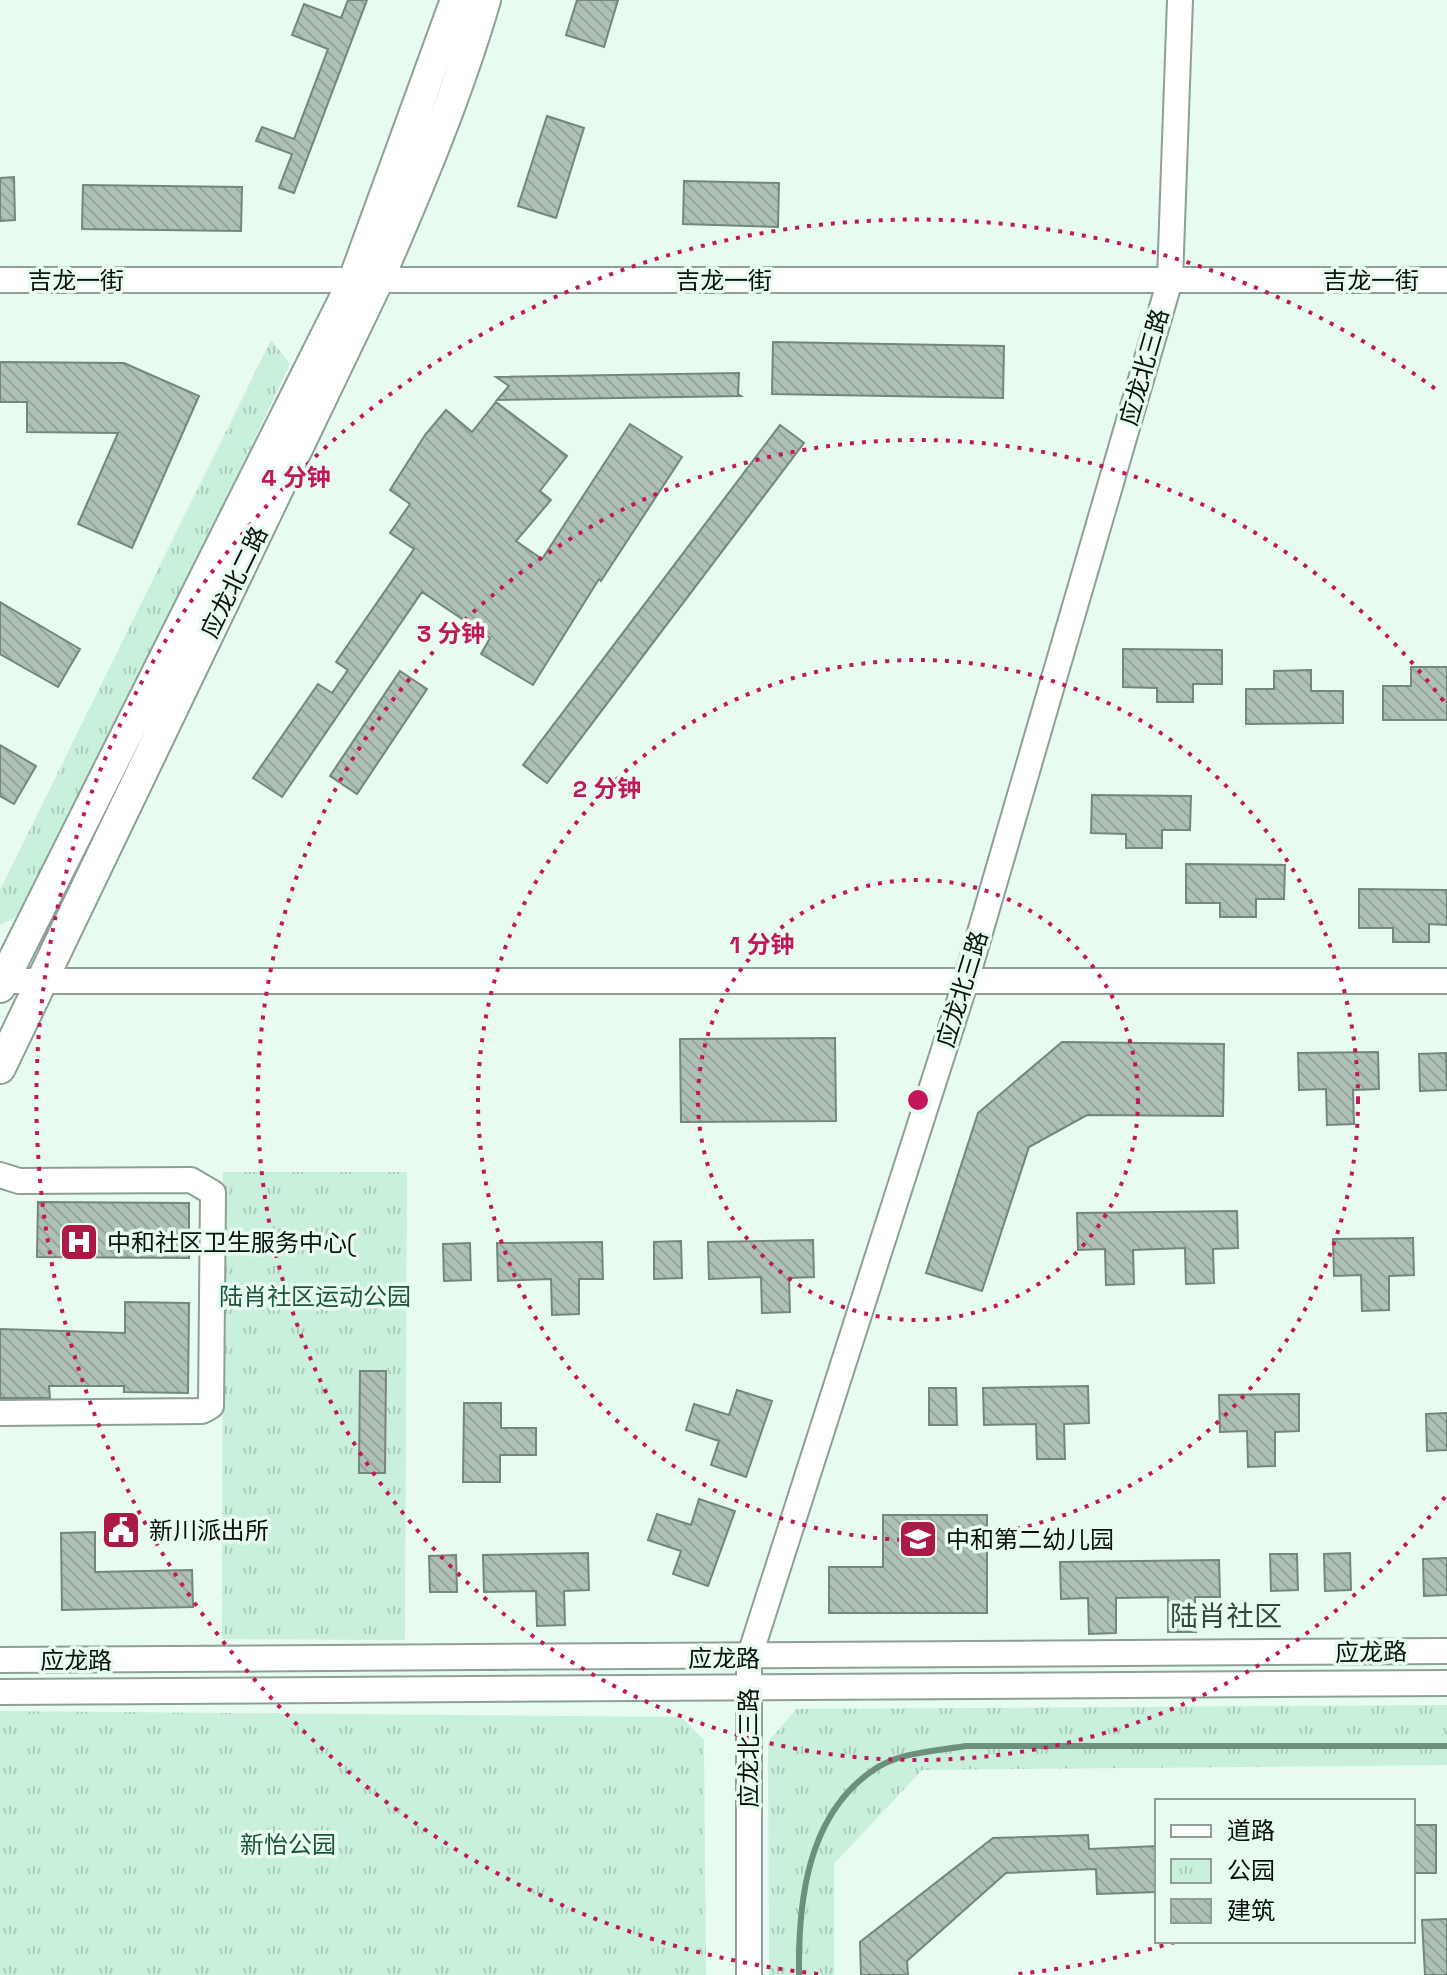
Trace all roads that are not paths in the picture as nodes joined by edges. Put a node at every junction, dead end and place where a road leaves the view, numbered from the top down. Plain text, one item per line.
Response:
1 (456, 0) edge
2 (485, 0) edge
3 (1180, 0) edge
4 (0, 280) edge
5 (366, 280) junction
6 (1170, 280) junction
7 (1447, 280) edge
8 (42, 981) junction
9 (1447, 981) edge
10 (1, 983) edge
11 (965, 984) junction
12 (0, 1068) edge
13 (0, 1175) edge
14 (0, 1413) edge
15 (1447, 1651) edge
16 (749, 1658) junction
17 (0, 1660) edge
18 (1447, 1683) edge
19 (747, 1688) junction
20 (0, 1692) edge
21 (749, 1975) edge

1 - 5 main road, 应龙北二路
2 - 5 main road, 应龙北二路
3 - 6 street, 应龙北三路
4 - 5 street, 吉龙一街
5 - 6 street, 吉龙一街
5 - 8 main road, 应龙北二路
5 - 10 main road, 应龙北二路
6 - 7 street, 吉龙一街
6 - 11 street, 应龙北三路
8 - 10 street
8 - 11 street
8 - 12 main road, 应龙北二路
9 - 11 street
11 - 16 street, 应龙北三路
13 - 14 street
15 - 16 street, 应龙路
16 - 17 street, 应龙路
16 - 19 street, 应龙北三路
18 - 19 street, 应龙路
19 - 20 street, 应龙路
19 - 21 street, 应龙北三路

